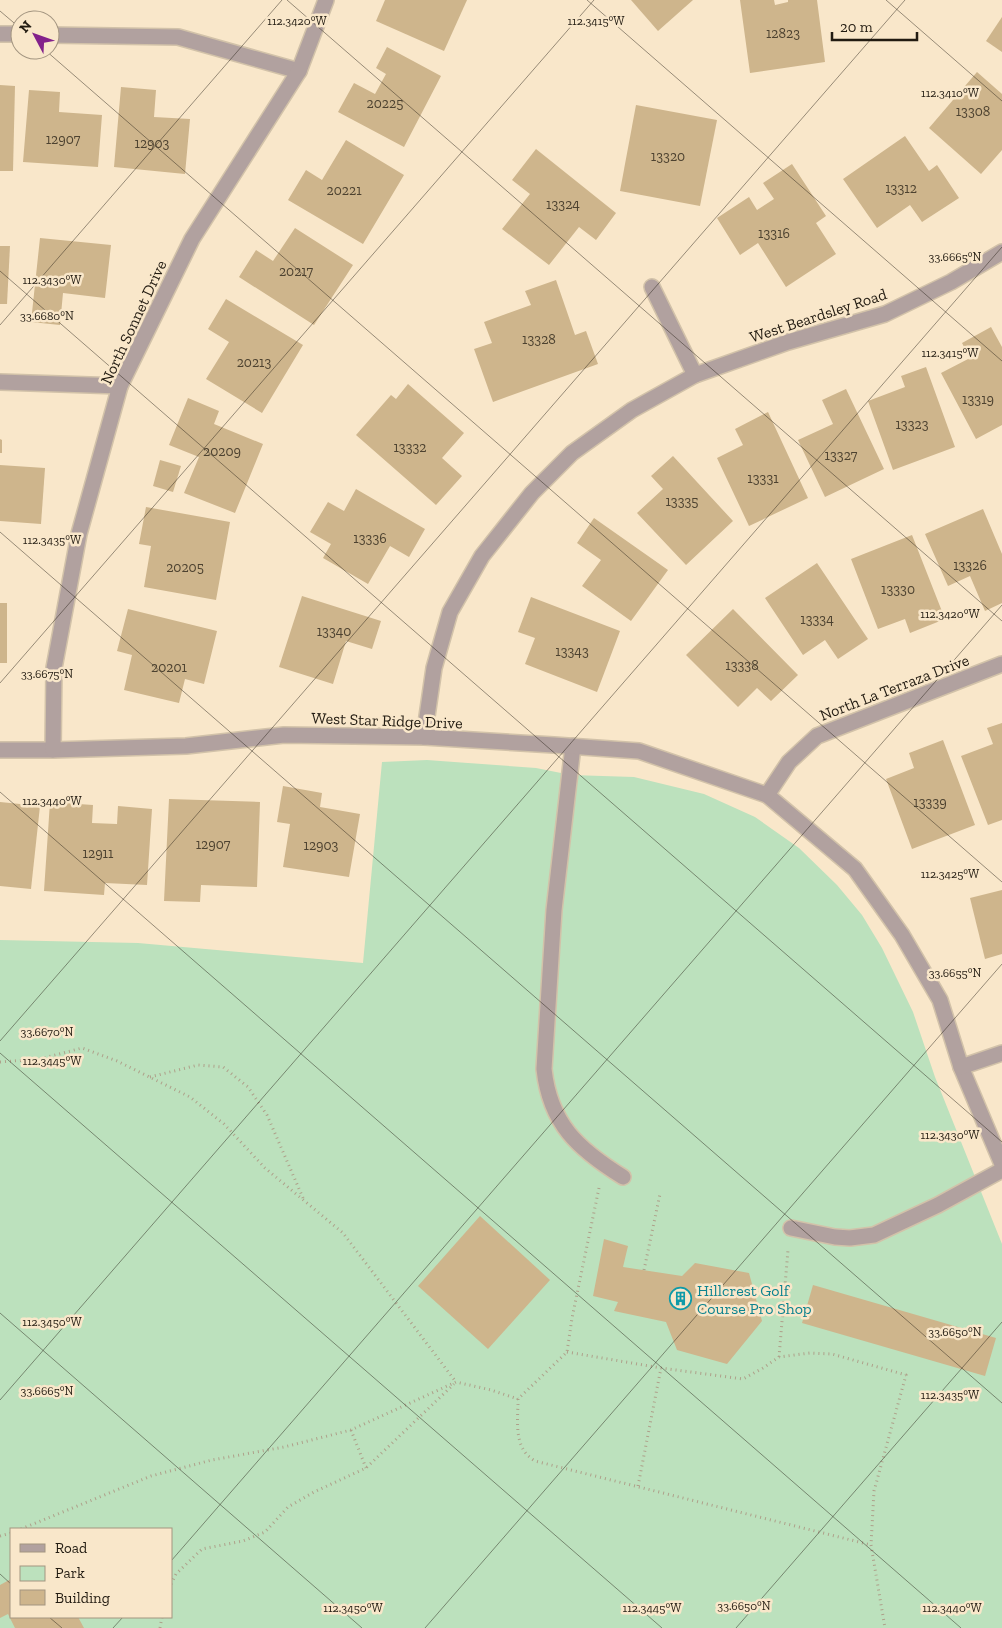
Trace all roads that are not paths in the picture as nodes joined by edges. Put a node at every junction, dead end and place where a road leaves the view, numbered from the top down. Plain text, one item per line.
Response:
1 (326, 0) edge
2 (60, 35) edge
3 (299, 72) junction
4 (1002, 252) edge
5 (652, 287) dead end
6 (695, 375) junction
7 (0, 382) edge
8 (120, 386) junction
9 (1002, 664) edge
10 (424, 737) junction
11 (573, 746) junction
12 (0, 750) edge
13 (53, 750) junction
14 (767, 795) junction
15 (1002, 1053) edge
16 (961, 1067) junction
17 (1002, 1164) edge
18 (1002, 1170) edge
19 (623, 1177) dead end
20 (791, 1228) road end

1 - 3 street, North Sonnet Drive
2 - 3 street
3 - 8 street, North Sonnet Drive
4 - 6 street, West Beardsley Road
5 - 6 street
6 - 10 street, West Beardsley Road
7 - 8 street
8 - 13 street, North Sonnet Drive
9 - 14 street, North La Terraza Drive
10 - 11 street, West Star Ridge Drive
10 - 13 street, West Star Ridge Drive
11 - 14 street, West Star Ridge Drive
11 - 19 street
12 - 13 street, West Star Ridge Drive
14 - 16 street
15 - 16 street
16 - 17 street
18 - 20 street

